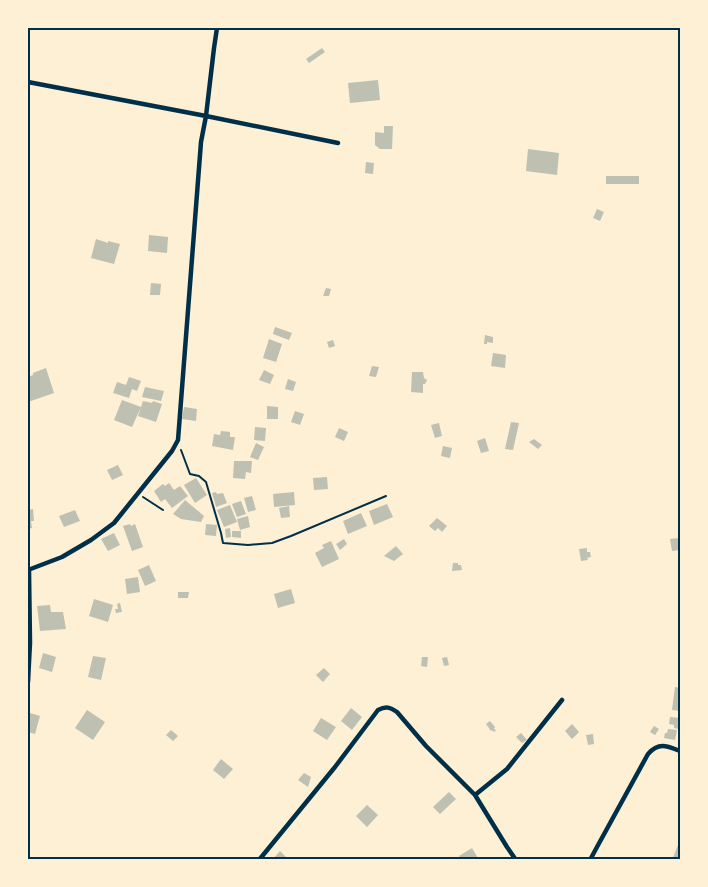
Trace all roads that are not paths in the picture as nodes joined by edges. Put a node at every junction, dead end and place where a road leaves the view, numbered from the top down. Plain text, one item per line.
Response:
1 (217, 28) edge
2 (28, 82) edge
3 (206, 116) junction
4 (338, 143) dead end
5 (28, 570) edge
6 (28, 682) edge
7 (562, 700) dead end
8 (680, 751) edge
9 (475, 795) junction
10 (259, 860) edge
11 (516, 860) edge
12 (590, 860) edge

1 - 3 street
2 - 3 street
3 - 4 street
3 - 5 street
5 - 6 street
7 - 9 street
8 - 12 street
9 - 10 street
9 - 11 street

